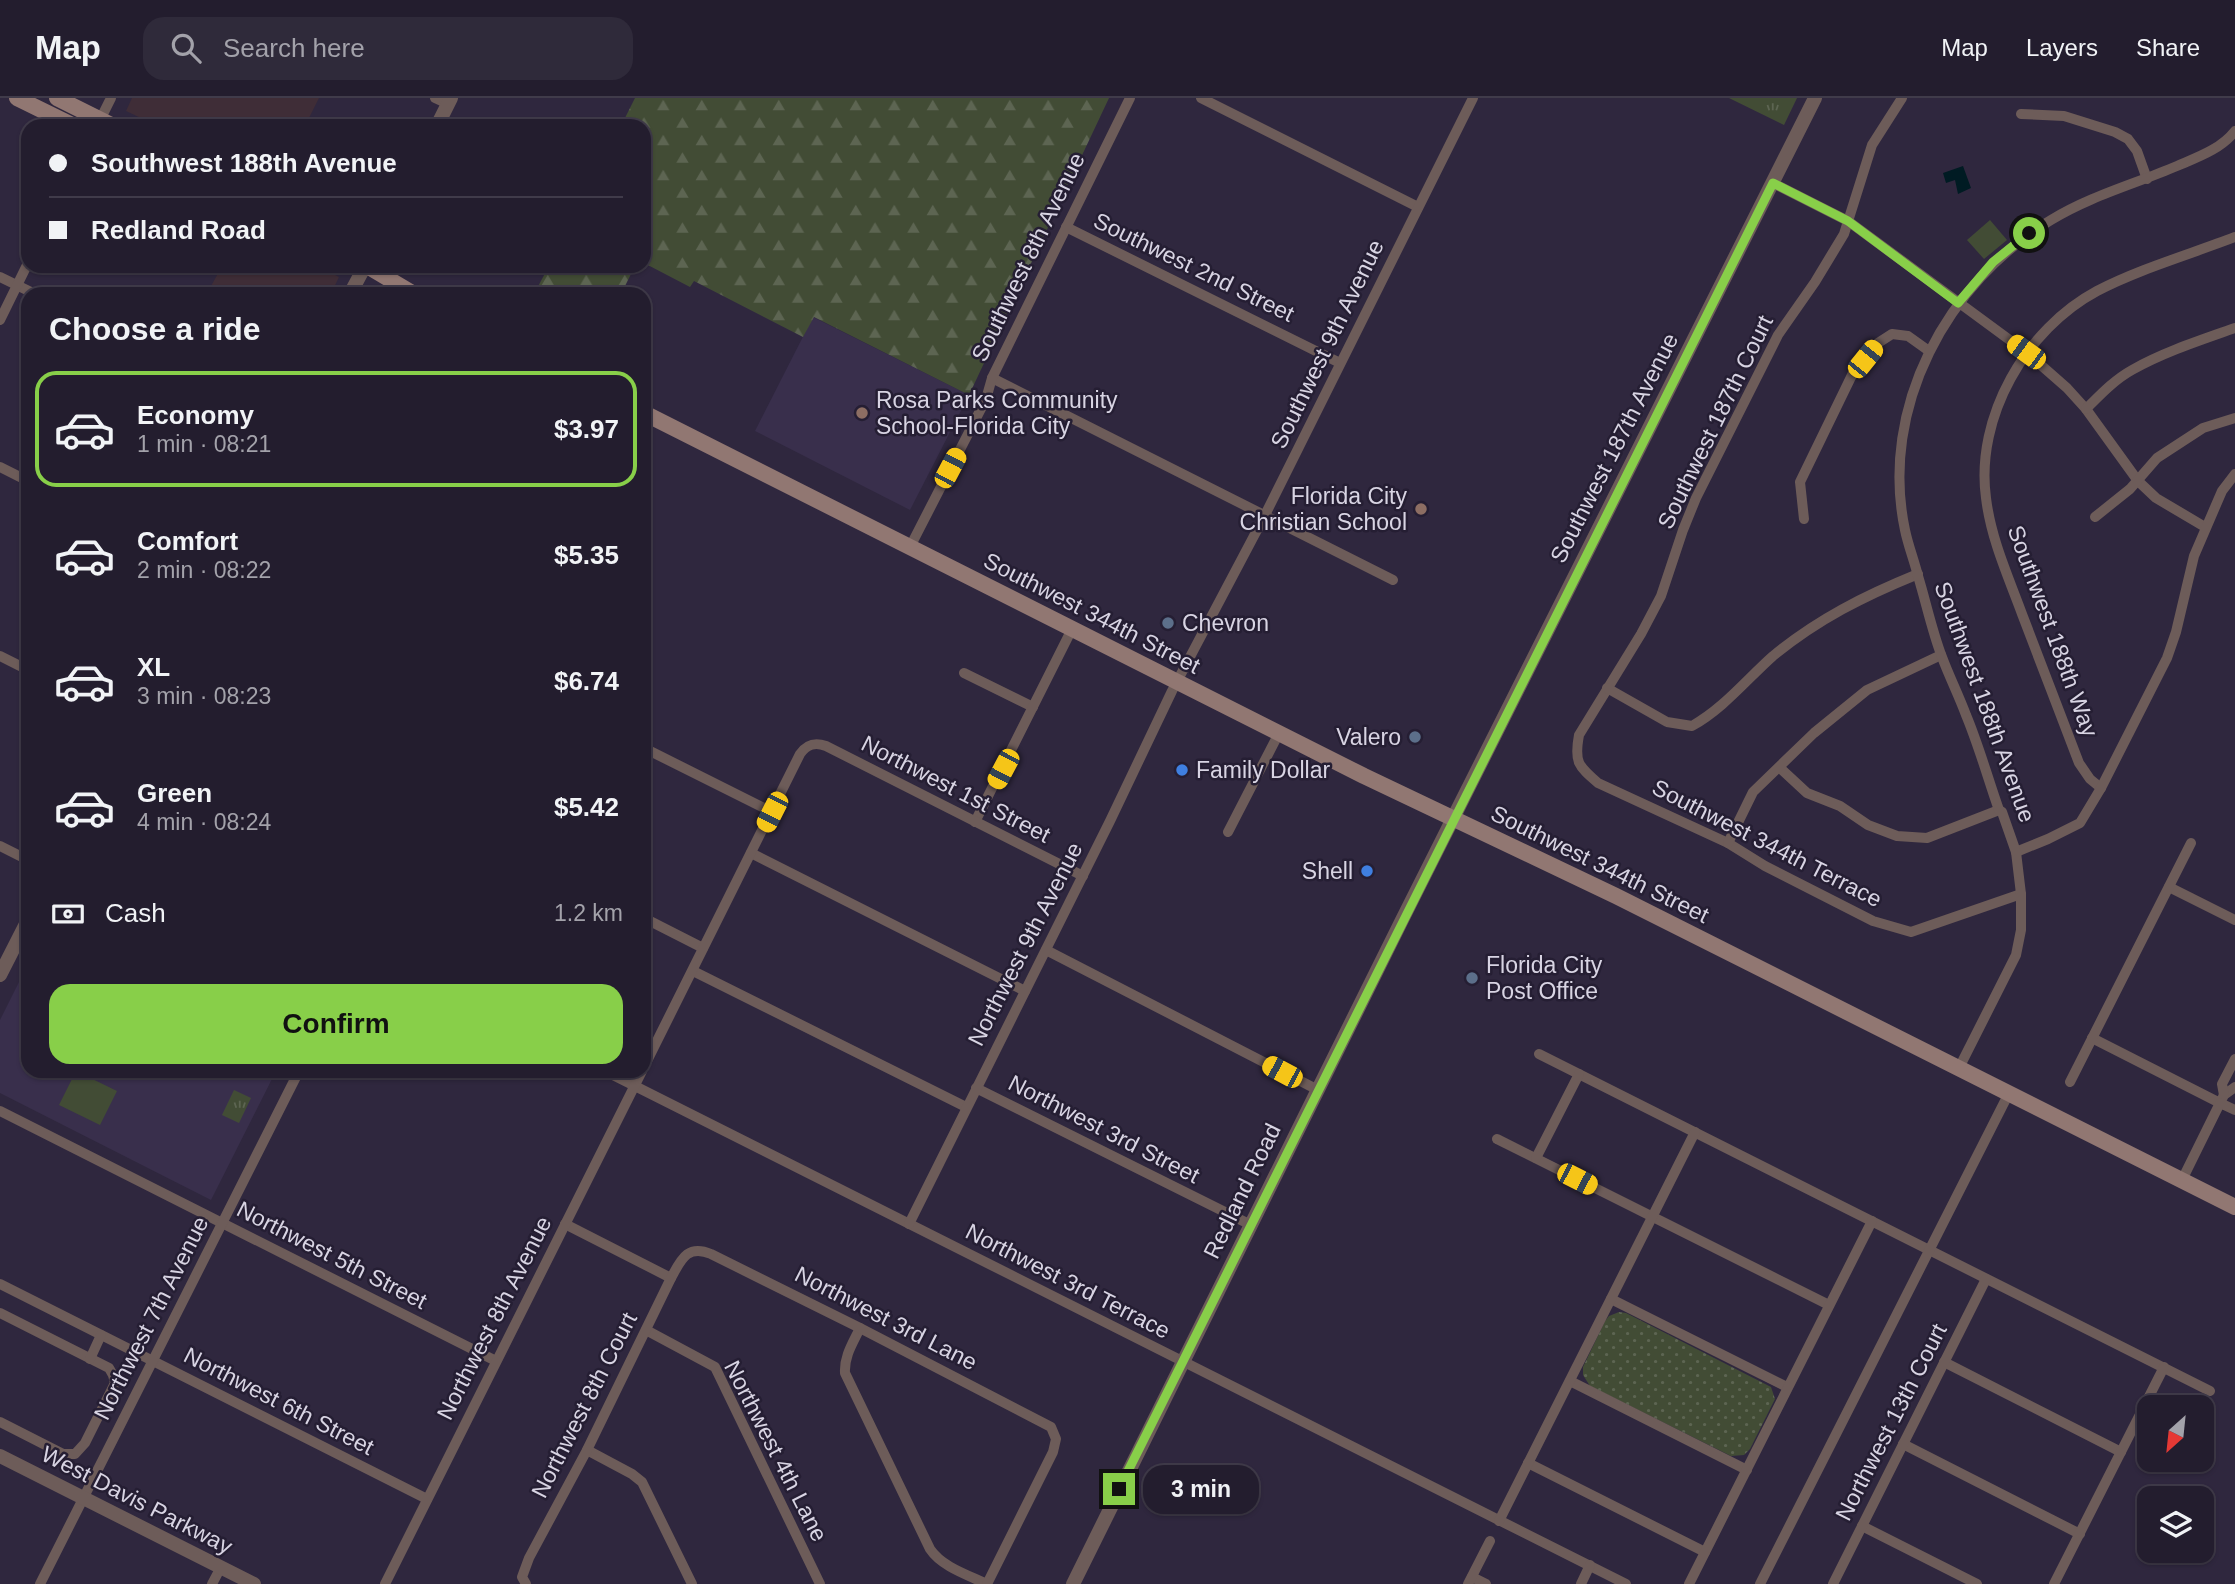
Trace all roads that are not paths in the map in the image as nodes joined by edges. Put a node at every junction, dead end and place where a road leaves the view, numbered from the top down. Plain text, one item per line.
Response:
1 (18, 98) edge
2 (57, 98) edge
3 (111, 98) edge
4 (1130, 98) edge
5 (1201, 98) edge
6 (1473, 98) edge
7 (1815, 98) edge
8 (1902, 98) edge
9 (445, 100) edge
10 (2021, 114) dead end
11 (60, 119) edge
12 (94, 119) edge
13 (105, 119) edge
14 (439, 119) edge
15 (2235, 131) edge
16 (2147, 179) junction
17 (1773, 183) junction
18 (1418, 207) junction
19 (1848, 221) junction
20 (1066, 226) junction
21 (2235, 237) edge
22 (23, 273) edge
23 (378, 273) edge
24 (0, 276) edge
25 (17, 285) junction
26 (21, 287) edge
27 (402, 287) edge
28 (1958, 303) junction
29 (0, 320) edge
30 (2235, 328) edge
31 (1929, 351) junction
32 (2026, 352) junction
33 (1340, 363) junction
34 (992, 378) junction
35 (2085, 409) junction
36 (651, 417) edge
37 (2235, 418) edge
38 (0, 467) edge
39 (2235, 474) edge
40 (21, 478) edge
41 (2138, 481) junction
42 (1265, 515) junction
43 (2095, 517) dead end
44 (1804, 519) dead end
45 (2205, 527) junction
46 (910, 547) junction
47 (1917, 574) junction
48 (1393, 580) dead end
49 (1072, 629) junction
50 (1941, 655) junction
51 (0, 656) edge
52 (21, 666) edge
53 (964, 673) dead end
54 (1177, 682) junction
55 (1607, 688) junction
56 (1033, 707) junction
57 (1279, 733) junction
58 (808, 746) joint
59 (651, 752) edge
60 (1580, 768) joint
61 (1780, 768) junction
62 (2101, 788) junction
63 (1999, 810) junction
64 (772, 812) junction
65 (1453, 819) junction
66 (975, 822) junction
67 (1228, 832) dead end
68 (1728, 843) junction
69 (2191, 843) dead end
70 (0, 846) edge
71 (2016, 852) junction
72 (751, 853) junction
73 (21, 856) edge
74 (1083, 876) junction
75 (2169, 887) junction
76 (2021, 894) junction
77 (2235, 920) edge
78 (651, 922) edge
79 (21, 934) edge
80 (704, 948) junction
81 (1046, 950) junction
82 (693, 971) junction
83 (0, 975) edge
84 (1026, 991) junction
85 (2092, 1038) junction
86 (651, 1053) edge
87 (1539, 1054) dead end
88 (2235, 1059) edge
89 (1959, 1068) junction
90 (1579, 1074) junction
91 (295, 1078) edge
92 (619, 1078) edge
93 (638, 1078) edge
94 (2070, 1082) dead end
95 (634, 1086) junction
96 (2235, 1087) edge
97 (976, 1088) junction
98 (1318, 1090) junction
99 (2008, 1093) junction
100 (2222, 1099) junction
101 (966, 1107) junction
102 (2235, 1110) edge
103 (0, 1111) edge
104 (1695, 1132) junction
105 (1497, 1139) dead end
106 (1536, 1158) junction
107 (2182, 1180) junction
108 (2235, 1207) edge
109 (1653, 1216) junction
110 (1872, 1221) junction
111 (222, 1223) junction
112 (565, 1224) junction
113 (909, 1224) junction
114 (1251, 1225) junction
115 (1929, 1250) junction
116 (694, 1251) joint
117 (671, 1278) junction
118 (1986, 1279) junction
119 (0, 1284) edge
120 (1611, 1299) junction
121 (1829, 1305) junction
122 (0, 1313) edge
123 (860, 1328) junction
124 (646, 1330) junction
125 (101, 1335) junction
126 (90, 1359) junction
127 (154, 1361) junction
128 (496, 1361) junction
129 (1183, 1362) junction
130 (1944, 1362) junction
131 (2164, 1367) junction
132 (1570, 1381) junction
133 (1787, 1387) junction
134 (2210, 1391) dead end
135 (0, 1422) edge
136 (1903, 1444) junction
137 (587, 1450) junction
138 (2121, 1452) junction
139 (0, 1456) edge
140 (1528, 1463) junction
141 (1747, 1470) junction
142 (83, 1499) junction
143 (427, 1499) junction
144 (1499, 1521) junction
145 (1862, 1526) junction
146 (2080, 1534) junction
147 (1490, 1541) dead end
148 (1705, 1552) junction
149 (1590, 1565) junction
150 (221, 1567) junction
151 (1470, 1580) edge
152 (40, 1584) edge
153 (212, 1584) edge
154 (254, 1584) edge
155 (385, 1584) edge
156 (526, 1584) edge
157 (692, 1584) edge
158 (820, 1584) edge
159 (987, 1584) edge
160 (1073, 1584) edge
161 (1486, 1584) edge
162 (1581, 1584) edge
163 (1626, 1584) edge
164 (1689, 1584) edge
165 (1760, 1584) edge
166 (1833, 1584) edge
167 (1977, 1584) edge
168 (2054, 1584) edge

1 - 11 main road
2 - 12 main road
3 - 13 street
4 - 20 street, Southwest 8th Avenue
5 - 18 street
6 - 18 street, Southwest 9th Avenue
7 - 17 street, Southwest 187th Avenue
8 - 19 street, Southwest 187th Court
9 - 14 street
10 - 16 street
15 - 16 street, Southwest 188th Avenue
16 - 28 street, Southwest 188th Avenue
17 - 19 street
17 - 65 street, Southwest 187th Avenue
18 - 33 street, Southwest 9th Avenue
19 - 28 street
19 - 55 street, Southwest 187th Court
20 - 33 street, Southwest 2nd Street
20 - 34 street, Southwest 8th Avenue
21 - 32 street, Southwest 188th Way
22 - 25 street
23 - 27 main road
24 - 25 street
25 - 26 street
25 - 29 street
28 - 31 street, Southwest 188th Avenue
28 - 32 street
30 - 35 street
31 - 44 street
31 - 47 street, Southwest 188th Avenue
32 - 35 street
32 - 62 street, Southwest 188th Way
33 - 42 street, Southwest 9th Avenue
34 - 42 street
34 - 46 street, Southwest 8th Avenue
35 - 41 street
36 - 46 main road, Southwest 344th Street
37 - 41 street
38 - 40 street
39 - 45 street
41 - 43 street
41 - 45 street
42 - 48 street
42 - 54 street, Southwest 9th Avenue
45 - 62 street
46 - 49 main road, Southwest 344th Street
47 - 50 street, Southwest 188th Avenue
47 - 55 street
49 - 54 main road, Southwest 344th Street
49 - 56 street
50 - 61 street
50 - 63 street, Southwest 188th Avenue
51 - 52 street
53 - 56 street
54 - 57 main road, Southwest 344th Street
54 - 74 street, Northwest 9th Avenue
55 - 60 street, Southwest 187th Court
56 - 66 street
57 - 65 main road, Southwest 344th Street
57 - 67 street
58 - 64 street, Northwest 8th Avenue
58 - 66 street, Northwest 1st Street
59 - 64 street
60 - 68 street, Southwest 344th Terrace
61 - 63 street
61 - 68 street
62 - 71 street
63 - 71 street, Southwest 188th Avenue
64 - 72 street, Northwest 8th Avenue
65 - 89 main road, Southwest 344th Street
65 - 98 street, Redland Road
66 - 74 street, Northwest 1st Street
68 - 76 street, Southwest 344th Terrace
69 - 75 street
70 - 73 street
71 - 76 street, Southwest 188th Avenue
72 - 80 street, Northwest 8th Avenue
72 - 84 street
74 - 81 street, Northwest 9th Avenue
75 - 77 street
75 - 85 street
76 - 89 street, Southwest 188th Avenue
78 - 80 street
79 - 83 street
80 - 82 street, Northwest 8th Avenue
81 - 84 street, Northwest 9th Avenue
81 - 98 street
82 - 86 street, Northwest 8th Avenue
82 - 101 street
84 - 97 street, Northwest 9th Avenue
85 - 94 street
85 - 100 street
87 - 90 street
88 - 100 street
89 - 99 main road, Southwest 344th Street
90 - 104 street
90 - 106 street
91 - 111 street, Northwest 7th Avenue
92 - 95 street, Northwest 3rd Terrace
93 - 95 street, Northwest 8th Avenue
95 - 112 street, Northwest 8th Avenue
95 - 113 street, Northwest 3rd Terrace
96 - 100 street
97 - 101 street, Northwest 9th Avenue
97 - 114 street, Northwest 3rd Street
98 - 114 street, Redland Road
99 - 107 main road, Southwest 344th Street
99 - 115 street
100 - 102 street
100 - 107 street
101 - 113 street, Northwest 9th Avenue
103 - 111 street, Northwest 5th Street
104 - 109 street
104 - 110 street
105 - 106 street
106 - 109 street
107 - 108 main road, Southwest 344th Street
109 - 120 street
109 - 121 street
110 - 115 street
110 - 121 street
111 - 127 street, Northwest 7th Avenue
111 - 128 street, Northwest 5th Street
112 - 117 street
112 - 128 street, Northwest 8th Avenue
113 - 129 street, Northwest 3rd Terrace
114 - 129 street, Redland Road
115 - 118 street
115 - 165 street
116 - 117 street, Northwest 8th Court
116 - 123 street, Northwest 3rd Lane
117 - 124 street, Northwest 8th Court
118 - 130 street, Northwest 13th Court
118 - 131 street
119 - 125 street, Northwest 6th Street
120 - 132 street
120 - 133 street
121 - 133 street
122 - 126 street
123 - 159 street
123 - 159 street, Northwest 3rd Lane
124 - 137 street, Northwest 8th Court
124 - 158 street, Northwest 4th Lane
125 - 126 street
125 - 127 street, Northwest 6th Street
126 - 135 street
127 - 142 street, Northwest 7th Avenue
127 - 143 street, Northwest 6th Street
128 - 143 street, Northwest 8th Avenue
129 - 144 street, Northwest 3rd Terrace
129 - 160 street, Redland Road
130 - 136 street, Northwest 13th Court
130 - 138 street
131 - 134 street
131 - 138 street
132 - 140 street
132 - 141 street
133 - 141 street
136 - 145 street, Northwest 13th Court
136 - 146 street
137 - 156 street, Northwest 8th Court
137 - 157 street
138 - 146 street
139 - 142 street, West Davis Parkway
140 - 144 street
140 - 148 street
141 - 148 street
142 - 150 street, West Davis Parkway
142 - 152 street, Northwest 7th Avenue
143 - 155 street, Northwest 8th Avenue
144 - 149 street, Northwest 3rd Terrace
145 - 166 street, Northwest 13th Court
145 - 167 street
146 - 168 street
147 - 151 street
148 - 164 street
149 - 162 street
149 - 163 street, Northwest 3rd Terrace
150 - 153 street
150 - 154 street, West Davis Parkway
151 - 161 street

